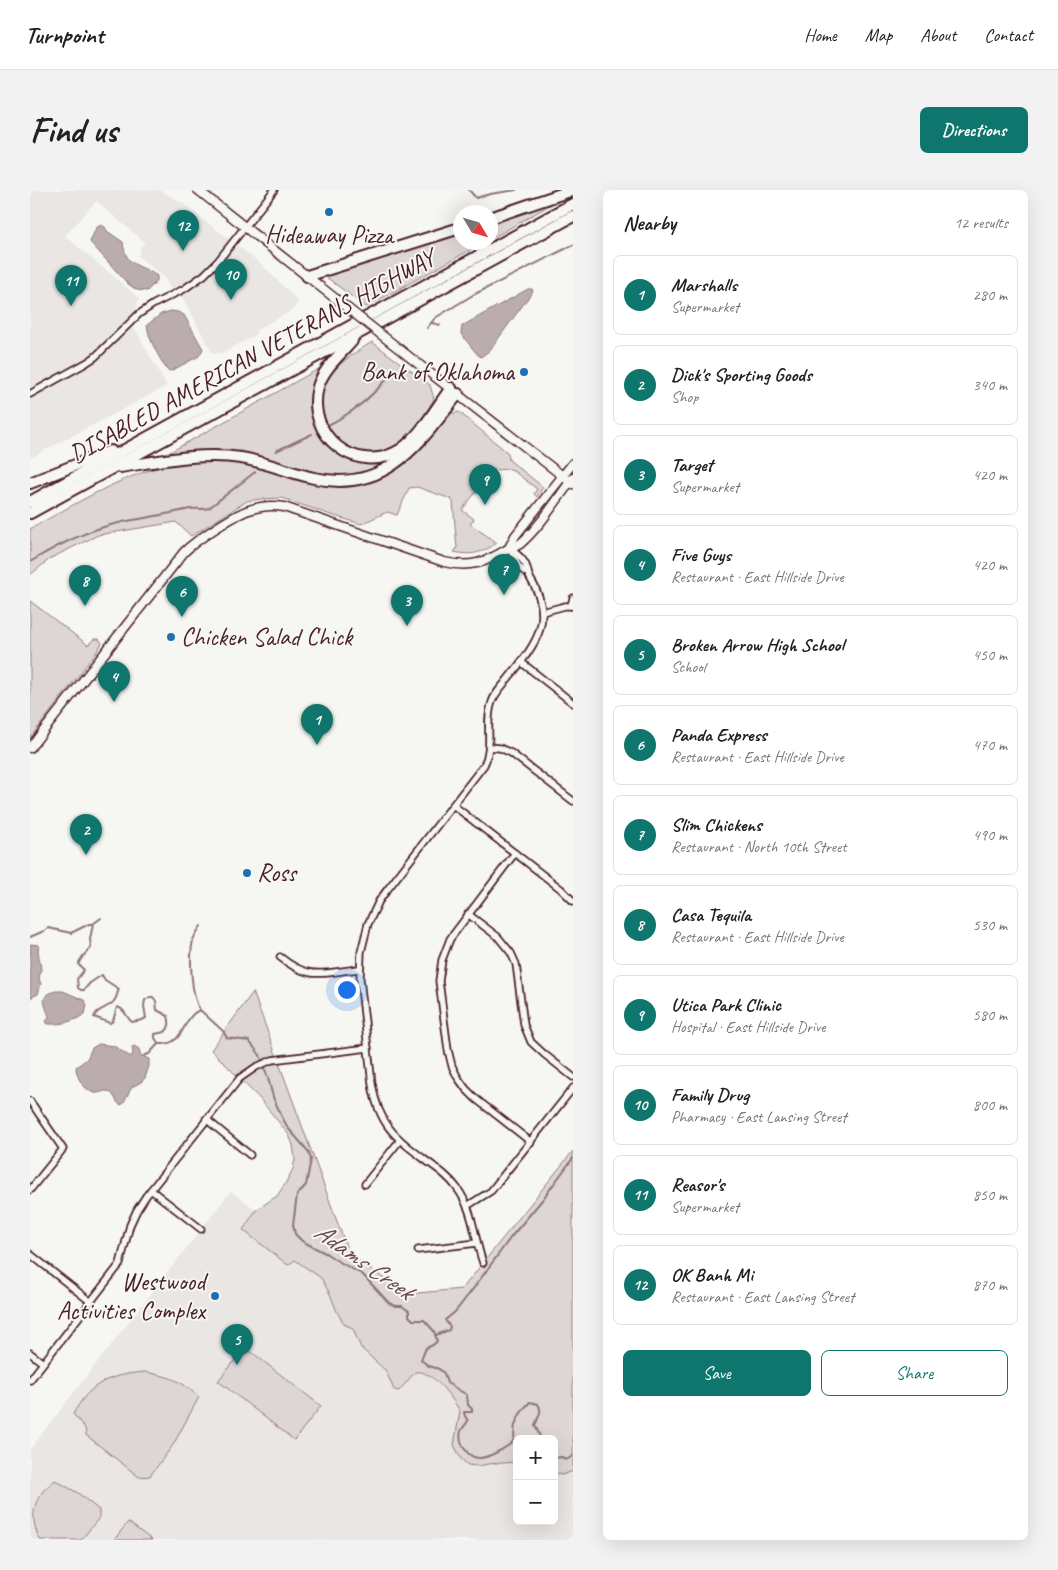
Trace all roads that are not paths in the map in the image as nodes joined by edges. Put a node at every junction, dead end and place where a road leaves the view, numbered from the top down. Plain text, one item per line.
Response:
1 (198, 190) edge
2 (274, 190) edge
3 (573, 190) edge
4 (573, 204) edge
5 (498, 215) edge
6 (573, 216) edge
7 (245, 227) junction
8 (453, 230) edge
9 (307, 276) junction
10 (358, 334) junction
11 (454, 391) junction
12 (30, 394) edge
13 (145, 439) junction
14 (573, 462) edge
15 (112, 468) junction
16 (563, 476) junction
17 (572, 481) edge
18 (30, 483) edge
19 (30, 502) edge
20 (30, 514) edge
21 (510, 548) junction
22 (573, 598) edge
23 (572, 606) edge
24 (542, 612) junction
25 (521, 662) junction
26 (573, 703) edge
27 (489, 747) junction
28 (30, 748) edge
29 (573, 801) edge
30 (453, 805) junction
31 (515, 853) junction
32 (573, 901) edge
33 (468, 914) junction
34 (280, 957) dead end
35 (360, 969) junction
36 (368, 1048) junction
37 (573, 1077) edge
38 (573, 1088) edge
39 (30, 1101) edge
40 (206, 1120) junction
41 (400, 1140) junction
42 (531, 1142) junction
43 (250, 1154) dead end
44 (365, 1184) dead end
45 (30, 1190) edge
46 (151, 1190) junction
47 (468, 1206) junction
48 (201, 1229) dead end
49 (477, 1243) junction
50 (418, 1250) dead end
51 (30, 1254) edge
52 (483, 1263) dead end
53 (91, 1302) junction
54 (30, 1353) edge
55 (43, 1363) junction
56 (30, 1380) edge

1 - 7 street
2 - 7 street
3 - 5 highway
4 - 13 highway, DISABLED AMERICAN VETERANS HIGHWAY
6 - 10 highway, DISABLED AMERICAN VETERANS HIGHWAY
7 - 9 street
7 - 12 street
8 - 9 highway
9 - 11 street, bridge
10 - 11 highway
10 - 15 highway, DISABLED AMERICAN VETERANS HIGHWAY
11 - 15 highway
11 - 16 street
13 - 18 highway
13 - 19 highway, DISABLED AMERICAN VETERANS HIGHWAY
14 - 16 street
15 - 20 highway, DISABLED AMERICAN VETERANS HIGHWAY
16 - 17 street
16 - 21 street
17 - 21 street
21 - 24 street
21 - 28 street
22 - 23 street
23 - 24 street
24 - 25 street
25 - 26 street
25 - 27 street
27 - 29 street
27 - 30 street
30 - 31 street
30 - 35 street
31 - 32 street
31 - 33 street
33 - 37 street
33 - 42 street
34 - 35 street
35 - 36 street
36 - 40 street
36 - 41 street
38 - 42 street
39 - 45 street
40 - 43 street
40 - 46 street
41 - 44 street
41 - 47 street
42 - 47 street
46 - 48 street
46 - 53 street
47 - 49 street
49 - 50 street
49 - 52 street
51 - 53 street
53 - 55 street
54 - 55 street
55 - 56 street

